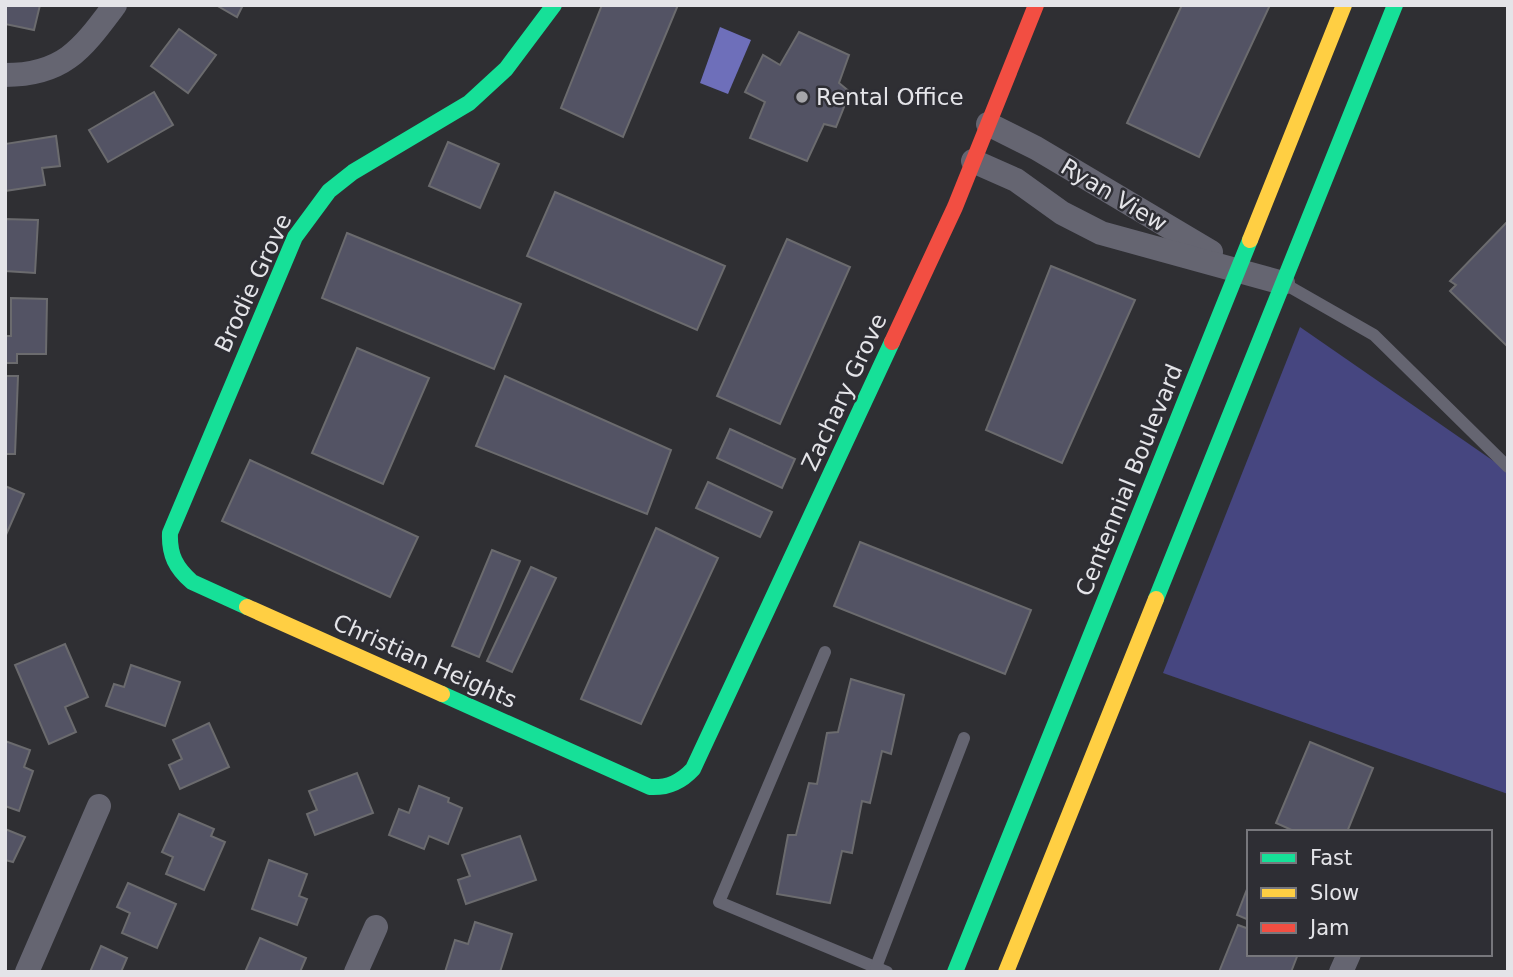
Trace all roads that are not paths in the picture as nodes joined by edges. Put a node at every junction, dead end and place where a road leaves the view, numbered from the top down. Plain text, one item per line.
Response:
1 (114, 5) edge
2 (554, 5) edge
3 (1036, 5) edge
4 (1344, 5) edge
5 (1395, 5) edge
6 (5, 75) edge
7 (988, 124) junction
8 (973, 161) junction
9 (1238, 269) junction
10 (1283, 283) junction
11 (1508, 467) edge
12 (170, 556) joint
13 (825, 652) dead end
14 (964, 738) dead end
15 (673, 786) joint
16 (99, 806) dead end
17 (376, 927) dead end
18 (1348, 956) edge
19 (881, 969) edge
20 (27, 972) edge
21 (356, 972) edge
22 (955, 972) edge
23 (1006, 972) edge
24 (1341, 972) edge

1 - 6 street
2 - 12 street, Brodie Grove
3 - 7 street, Zachary Grove
4 - 9 street, Centennial Boulevard
5 - 10 street
7 - 8 street, Zachary Grove
7 - 9 street, Ryan View
8 - 9 street, Ryan View
8 - 15 street, Zachary Grove
9 - 10 street, Ryan View
9 - 22 street, Centennial Boulevard
10 - 11 lane
10 - 23 street
12 - 15 street, Christian Heights
13 - 19 lane
14 - 19 lane
16 - 20 street
17 - 21 street
18 - 24 street

